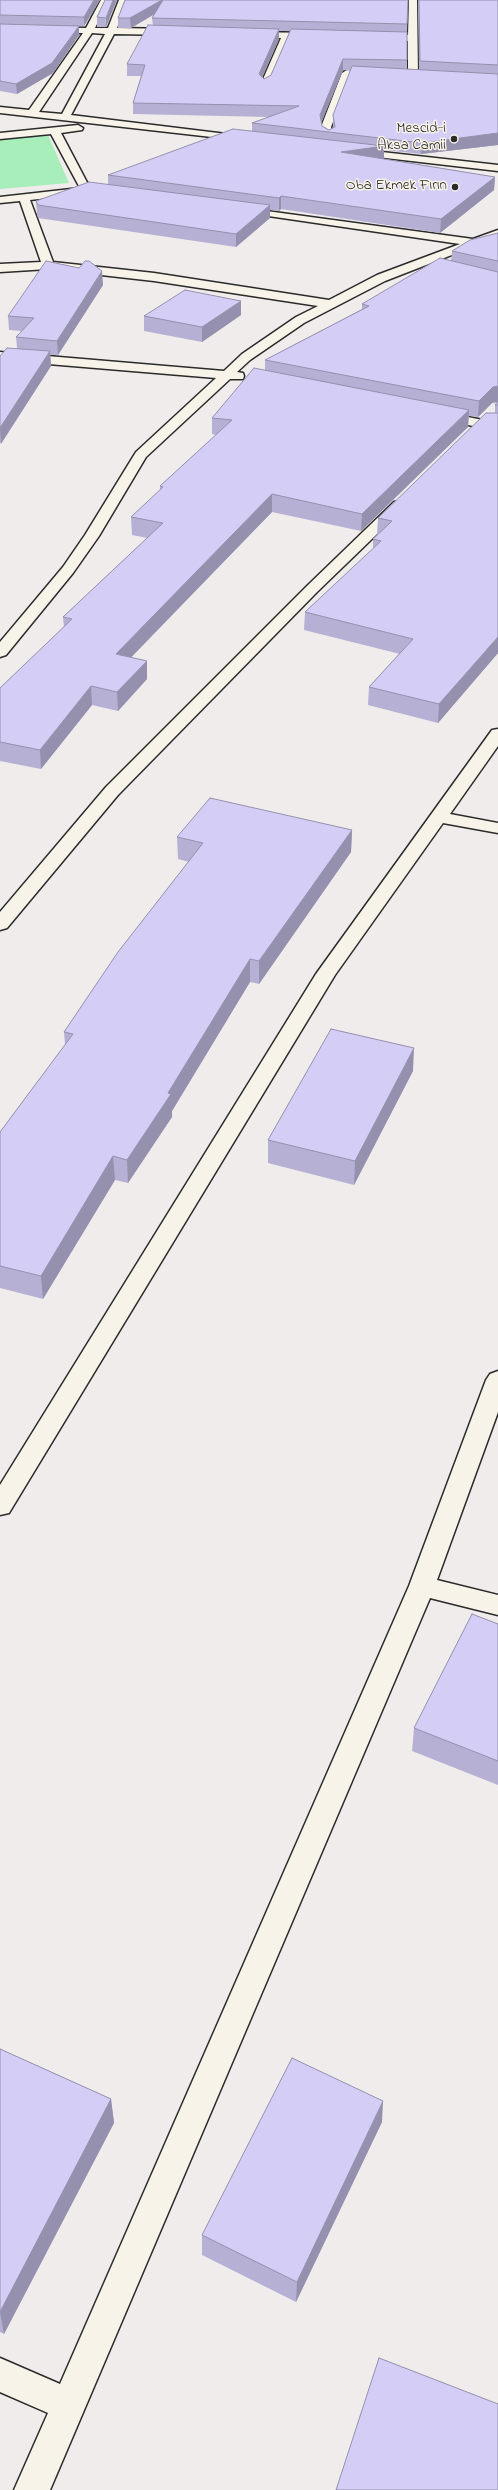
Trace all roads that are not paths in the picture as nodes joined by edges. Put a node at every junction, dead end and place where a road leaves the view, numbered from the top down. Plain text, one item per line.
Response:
1 (105, 0) edge
2 (123, 0) edge
3 (413, 0) edge
4 (0, 29) edge
5 (111, 31) junction
6 (88, 32) junction
7 (183, 32) edge
8 (239, 34) edge
9 (287, 35) junction
10 (326, 36) edge
11 (366, 37) edge
12 (414, 38) junction
13 (391, 76) edge
14 (413, 77) edge
15 (265, 86) edge
16 (0, 110) edge
17 (32, 114) junction
18 (65, 118) junction
19 (113, 124) junction
20 (55, 131) junction
21 (0, 136) edge
22 (328, 138) edge
23 (255, 140) edge
24 (342, 150) edge
25 (498, 168) edge
26 (24, 198) junction
27 (0, 200) edge
28 (228, 208) edge
29 (498, 233) edge
30 (473, 242) junction
31 (419, 263) junction
32 (48, 265) junction
33 (0, 268) edge
34 (442, 268) edge
35 (330, 304) junction
36 (0, 356) edge
37 (228, 374) junction
38 (251, 378) edge
39 (429, 413) edge
40 (491, 421) edge
41 (471, 435) edge
42 (408, 495) edge
43 (0, 652) edge
44 (498, 734) edge
45 (438, 818) junction
46 (498, 828) edge
47 (0, 924) edge
48 (498, 1380) edge
49 (0, 1506) edge
50 (422, 1586) junction
51 (498, 1604) edge
52 (0, 2375) edge
53 (69, 2404) junction
54 (32, 2490) edge

1 - 6 street
2 - 5 street
3 - 12 street
4 - 6 street
5 - 6 street
5 - 7 street
5 - 18 street
6 - 17 street
8 - 9 street
9 - 10 street
9 - 15 street
11 - 12 street
12 - 14 street
13 - 22 street
16 - 17 street
17 - 18 street
18 - 19 street
19 - 20 street
19 - 23 street
20 - 21 street
20 - 26 street
24 - 25 street
26 - 27 street
26 - 32 street
28 - 30 street
29 - 30 street
30 - 31 street
31 - 34 street
31 - 35 street
32 - 33 street
32 - 35 street
35 - 37 street
36 - 37 street
37 - 38 street
37 - 43 street
39 - 40 street
40 - 41 street
42 - 47 street
44 - 45 street
45 - 46 street
45 - 49 street
48 - 50 street
50 - 51 street
50 - 53 street
52 - 53 street
53 - 54 street

